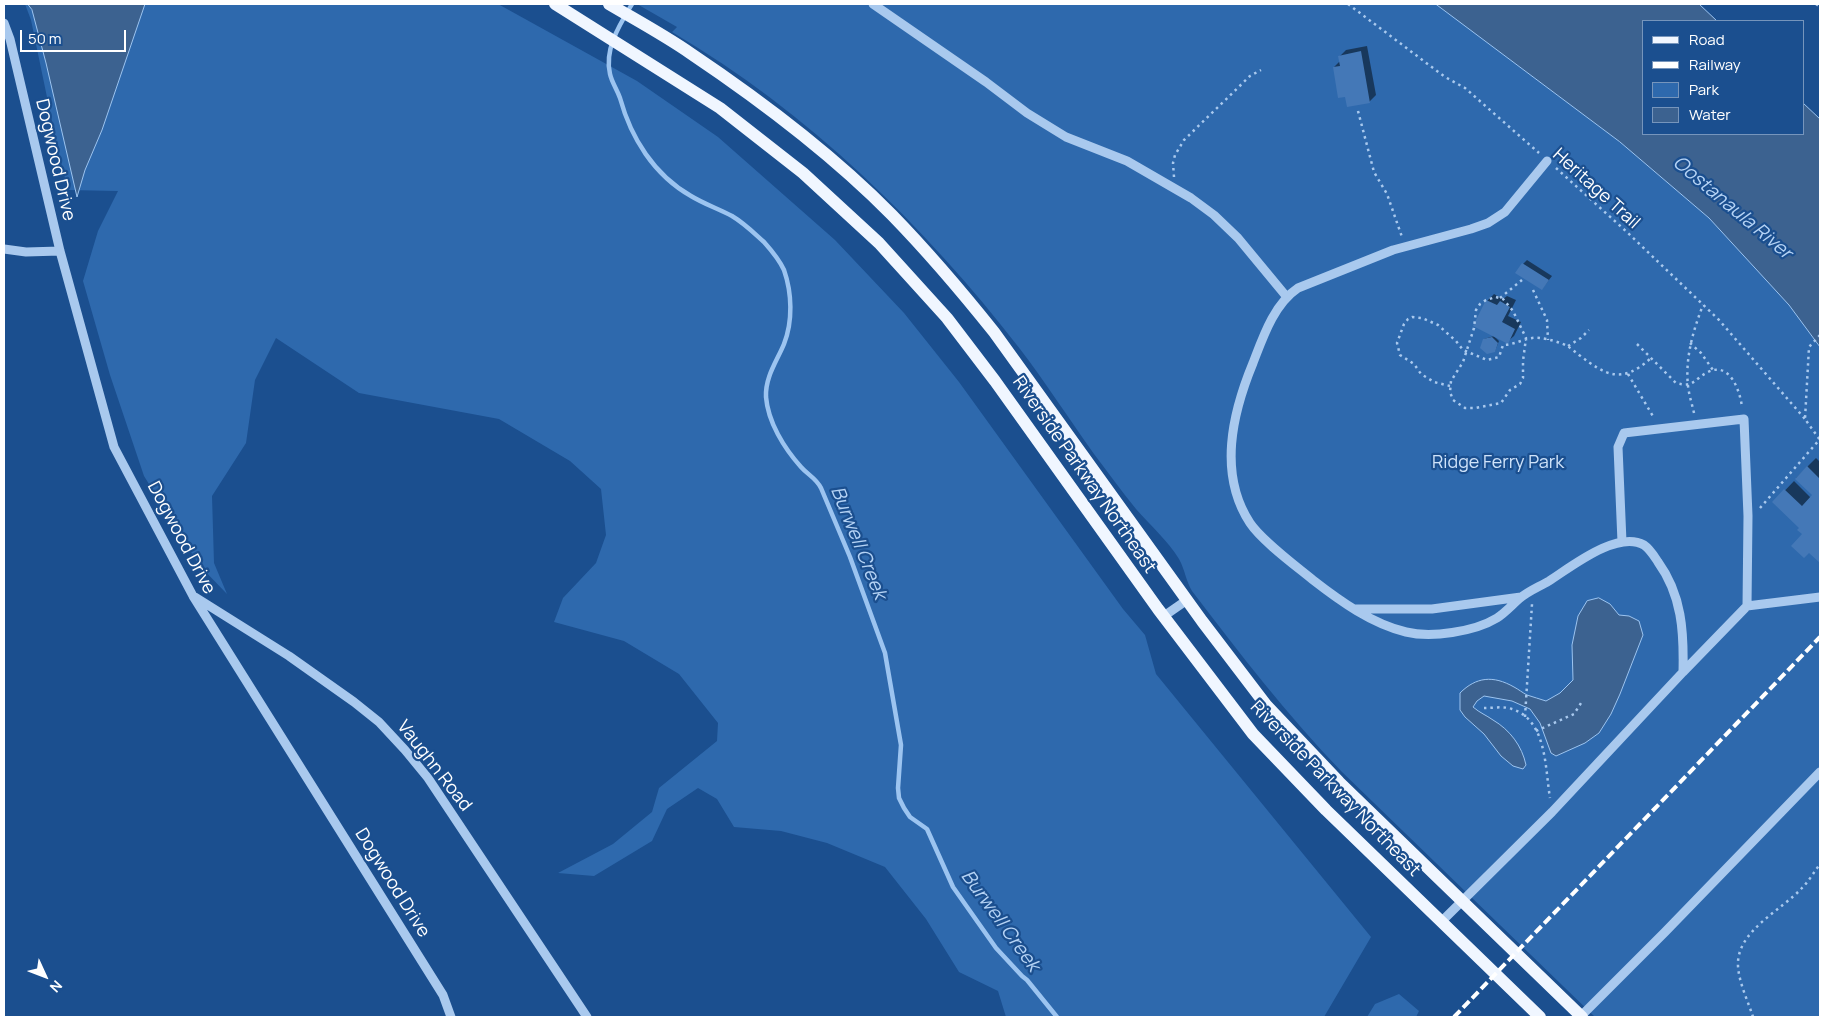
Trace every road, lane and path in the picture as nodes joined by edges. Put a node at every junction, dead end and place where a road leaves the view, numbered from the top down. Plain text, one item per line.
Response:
1 (555, 4) edge
2 (609, 4) edge
3 (873, 4) edge
4 (1348, 4) edge
5 (1816, 4) edge
6 (1820, 7) edge
7 (4, 23) edge
8 (1261, 70) dead end
9 (1358, 111) dead end
10 (1547, 161) junction
11 (1175, 188) junction
12 (1406, 246) junction
13 (4, 249) edge
14 (60, 251) junction
15 (1522, 280) dead end
16 (1533, 290) dead end
17 (1286, 296) junction
18 (1500, 298) junction
19 (1703, 305) junction
20 (1589, 330) dead end
21 (1820, 335) edge
22 (1526, 338) junction
23 (1548, 340) junction
24 (1690, 343) junction
25 (1636, 344) dead end
26 (1568, 346) junction
27 (1650, 359) junction
28 (1714, 370) junction
29 (1628, 374) junction
30 (1450, 386) junction
31 (1744, 419) junction
32 (1804, 419) junction
33 (1696, 425) junction
34 (1660, 429) junction
35 (1820, 440) edge
36 (1748, 521) junction
37 (1622, 542) junction
38 (1532, 591) junction
39 (193, 596) junction
40 (1520, 597) junction
41 (1820, 597) edge
42 (1187, 600) junction
43 (1747, 606) junction
44 (1355, 609) junction
45 (1164, 616) junction
46 (1683, 672) junction
47 (1583, 700) dead end
48 (1484, 708) dead end
49 (1525, 717) junction
50 (1536, 731) junction
51 (1820, 772) edge
52 (1552, 812) junction
53 (1820, 864) edge
54 (1462, 901) junction
55 (1442, 922) junction
56 (451, 1017) edge
57 (587, 1017) edge
58 (1540, 1017) edge
59 (1581, 1017) edge
60 (1753, 1017) edge

1 - 45 main road, Riverside Parkway Northeast
2 - 42 main road, Riverside Parkway Northeast
3 - 11 street
4 - 10 path, Heritage Trail
5 - 6 path
7 - 14 street, Dogwood Drive
8 - 11 path
9 - 12 path
10 - 12 street
10 - 19 path, Heritage Trail
11 - 17 street
12 - 17 street
13 - 14 street
14 - 39 street, Dogwood Drive
15 - 18 path
16 - 23 path
17 - 44 street
18 - 22 path
18 - 30 path
19 - 24 path
19 - 32 path, Heritage Trail
20 - 26 path
21 - 32 path
22 - 23 path
22 - 30 path
22 - 30 path
23 - 26 path
24 - 28 path
24 - 33 path
25 - 27 path
26 - 29 path
27 - 28 path
27 - 29 path
28 - 31 path
29 - 34 path
31 - 33 street
31 - 36 street
32 - 35 path, Heritage Trail
33 - 34 street
34 - 37 street
35 - 36 path
36 - 43 street
37 - 38 street
37 - 46 street
38 - 40 street
38 - 49 path
39 - 56 street, Dogwood Drive
39 - 57 street, Vaughn Road
40 - 44 street
40 - 44 street
41 - 43 street
42 - 45 street
42 - 54 main road, Riverside Parkway Northeast
43 - 46 street
45 - 55 main road, Riverside Parkway Northeast
46 - 52 street
47 - 50 path
48 - 49 path
49 - 50 path
50 - 52 path
51 - 59 street
52 - 54 street
53 - 60 path
54 - 55 street
54 - 59 main road, Riverside Parkway Northeast
55 - 58 main road, Riverside Parkway Northeast

